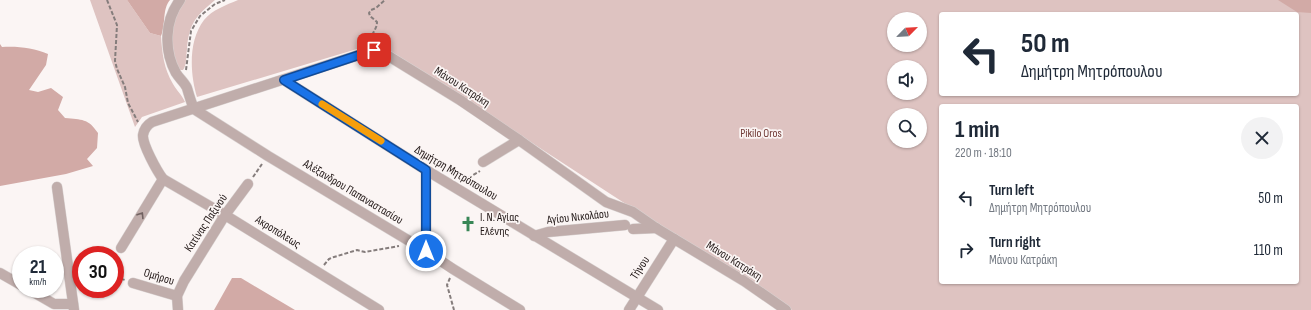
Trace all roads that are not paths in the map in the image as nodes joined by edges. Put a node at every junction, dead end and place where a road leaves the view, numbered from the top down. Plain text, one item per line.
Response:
1 (180, 0) edge
2 (284, 80) junction
3 (194, 109) junction
4 (519, 140) junction
5 (483, 162) dead end
6 (426, 170) junction
7 (163, 179) junction
8 (248, 184) road end
9 (57, 187) dead end
10 (225, 215) junction
11 (656, 228) junction
12 (534, 236) junction
13 (674, 239) junction
14 (122, 246) edge
15 (426, 251) junction
16 (0, 274) edge
17 (12, 280) edge
18 (133, 283) dead end
19 (177, 296) junction
20 (637, 297) junction
21 (44, 298) edge
22 (73, 307) edge
23 (178, 310) edge
24 (379, 310) edge
25 (520, 310) edge
26 (628, 310) edge
27 (658, 310) edge
28 (786, 310) edge

1 - 3 street
2 - 3 street
2 - 4 street, Μάνου Κατράκη
2 - 6 street, Δημήτρη Μητρόπουλου
3 - 7 street
3 - 15 street, Αλέξανδρου Παπαναστασίου
4 - 5 street
4 - 11 street, Μάνου Κατράκη
6 - 12 street, Δημήτρη Μητρόπουλου
6 - 15 street
7 - 10 street, Ακροπόλεως
14 -> 7 street
8 - 10 street, Κατίνας Παξινού
9 - 22 street
10 - 19 street, Κατίνας Παξινού
10 - 24 street, Ακροπόλεως
11 - 12 street, Αγίου Νικολάου
11 - 13 street, Μάνου Κατράκη
12 - 20 street, Δημήτρη Μητρόπουλου
13 - 20 street, Τήνου
13 - 28 street, Μάνου Κατράκη
15 - 25 street, Αλέξανδρου Παπαναστασίου
16 - 17 street
18 - 19 street, Ομήρου
19 - 23 street
20 - 26 street, Τήνου
20 - 27 street, Δημήτρη Μητρόπουλου
21 - 22 street

